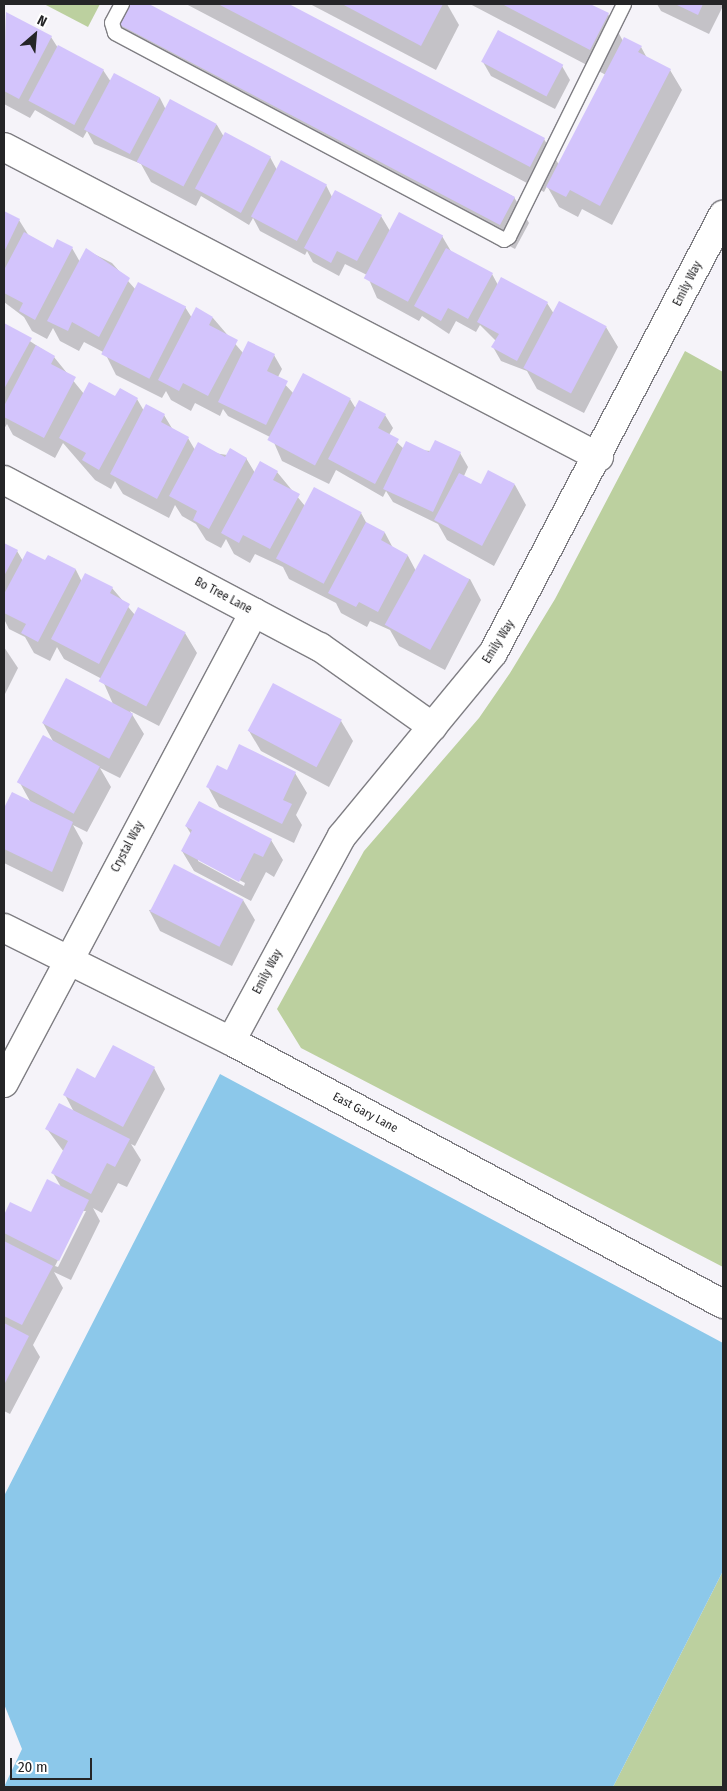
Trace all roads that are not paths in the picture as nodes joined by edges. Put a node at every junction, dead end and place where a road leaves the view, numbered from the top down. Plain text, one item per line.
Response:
1 (122, 4) edge
2 (624, 4) edge
3 (4, 147) edge
4 (723, 215) edge
5 (599, 457) junction
6 (4, 480) edge
7 (254, 612) junction
8 (433, 727) junction
9 (4, 928) edge
10 (67, 960) junction
11 (231, 1041) junction
12 (4, 1083) edge
13 (723, 1304) edge

1 - 2 lane
3 - 5 street
4 - 5 street, Emily Way
5 - 8 street, Emily Way
6 - 7 street, Bo Tree Lane
7 - 8 street, Bo Tree Lane
7 - 10 street, Crystal Way
8 - 11 street, Emily Way
9 - 10 street, East Gary Lane
10 - 11 street, East Gary Lane
10 - 12 street, Crystal Way
11 - 13 street, East Gary Lane

